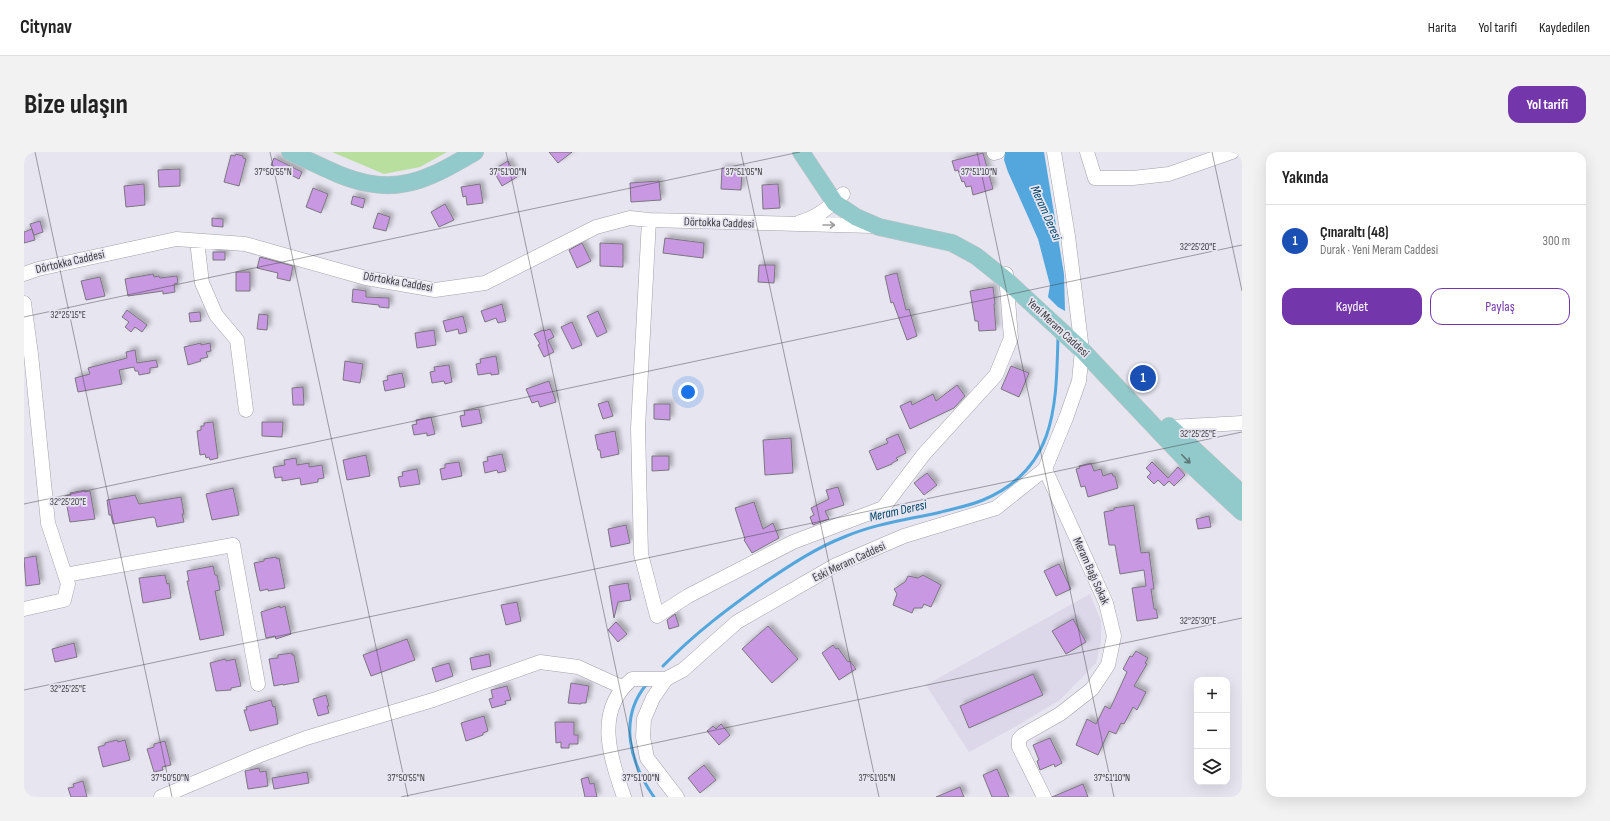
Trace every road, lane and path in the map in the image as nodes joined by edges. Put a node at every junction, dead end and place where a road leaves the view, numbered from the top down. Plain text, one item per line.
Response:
1 (290, 152) edge
2 (304, 152) edge
3 (465, 152) edge
4 (475, 152) edge
5 (801, 152) edge
6 (813, 152) edge
7 (1054, 152) edge
8 (1087, 152) edge
9 (1232, 152) edge
10 (839, 198) junction
11 (649, 220) junction
12 (790, 225) junction
13 (879, 227) junction
14 (197, 241) junction
15 (24, 274) edge
16 (1006, 275) junction
17 (24, 303) edge
18 (1082, 344) junction
19 (246, 410) dead end
20 (1242, 423) edge
21 (1170, 427) junction
22 (1045, 469) junction
23 (1242, 494) edge
24 (1242, 512) edge
25 (65, 575) junction
26 (24, 609) edge
27 (666, 679) junction
28 (258, 684) dead end
29 (622, 687) junction
30 (161, 797) edge
31 (624, 797) edge
32 (677, 797) edge
33 (1044, 797) edge

1 - 4 main road
2 - 3 main road
5 - 10 main road
6 - 10 main road
7 - 18 street, Eski Meram Caddesi
8 - 9 street
10 - 12 street, Dörtokka Caddesi
10 - 13 main road, Yeni Meram Caddesi
10 - 16 main road, Yeni Meram Caddesi
11 - 12 street, Dörtokka Caddesi
11 - 14 street, Dörtokka Caddesi
11 - 16 street
12 -> 13 street, Dörtokka Caddesi
13 - 16 main road, Yeni Meram Caddesi
14 - 15 street, Dörtokka Caddesi
14 - 19 street
16 - 18 main road, Yeni Meram Caddesi
17 - 25 street
18 - 21 main road, Yeni Meram Caddesi
18 - 22 street, Eski Meram Caddesi
18 -> 24 main road, Yeni Meram Caddesi
20 - 21 street
21 - 23 main road, Yeni Meram Caddesi
22 - 27 street, Eski Meram Caddesi
22 - 33 street, Meram Bağı Sokak
25 - 26 street
25 - 28 street
27 - 29 street, Eski Meram Caddesi
27 - 32 street
29 - 30 street
29 - 31 street

